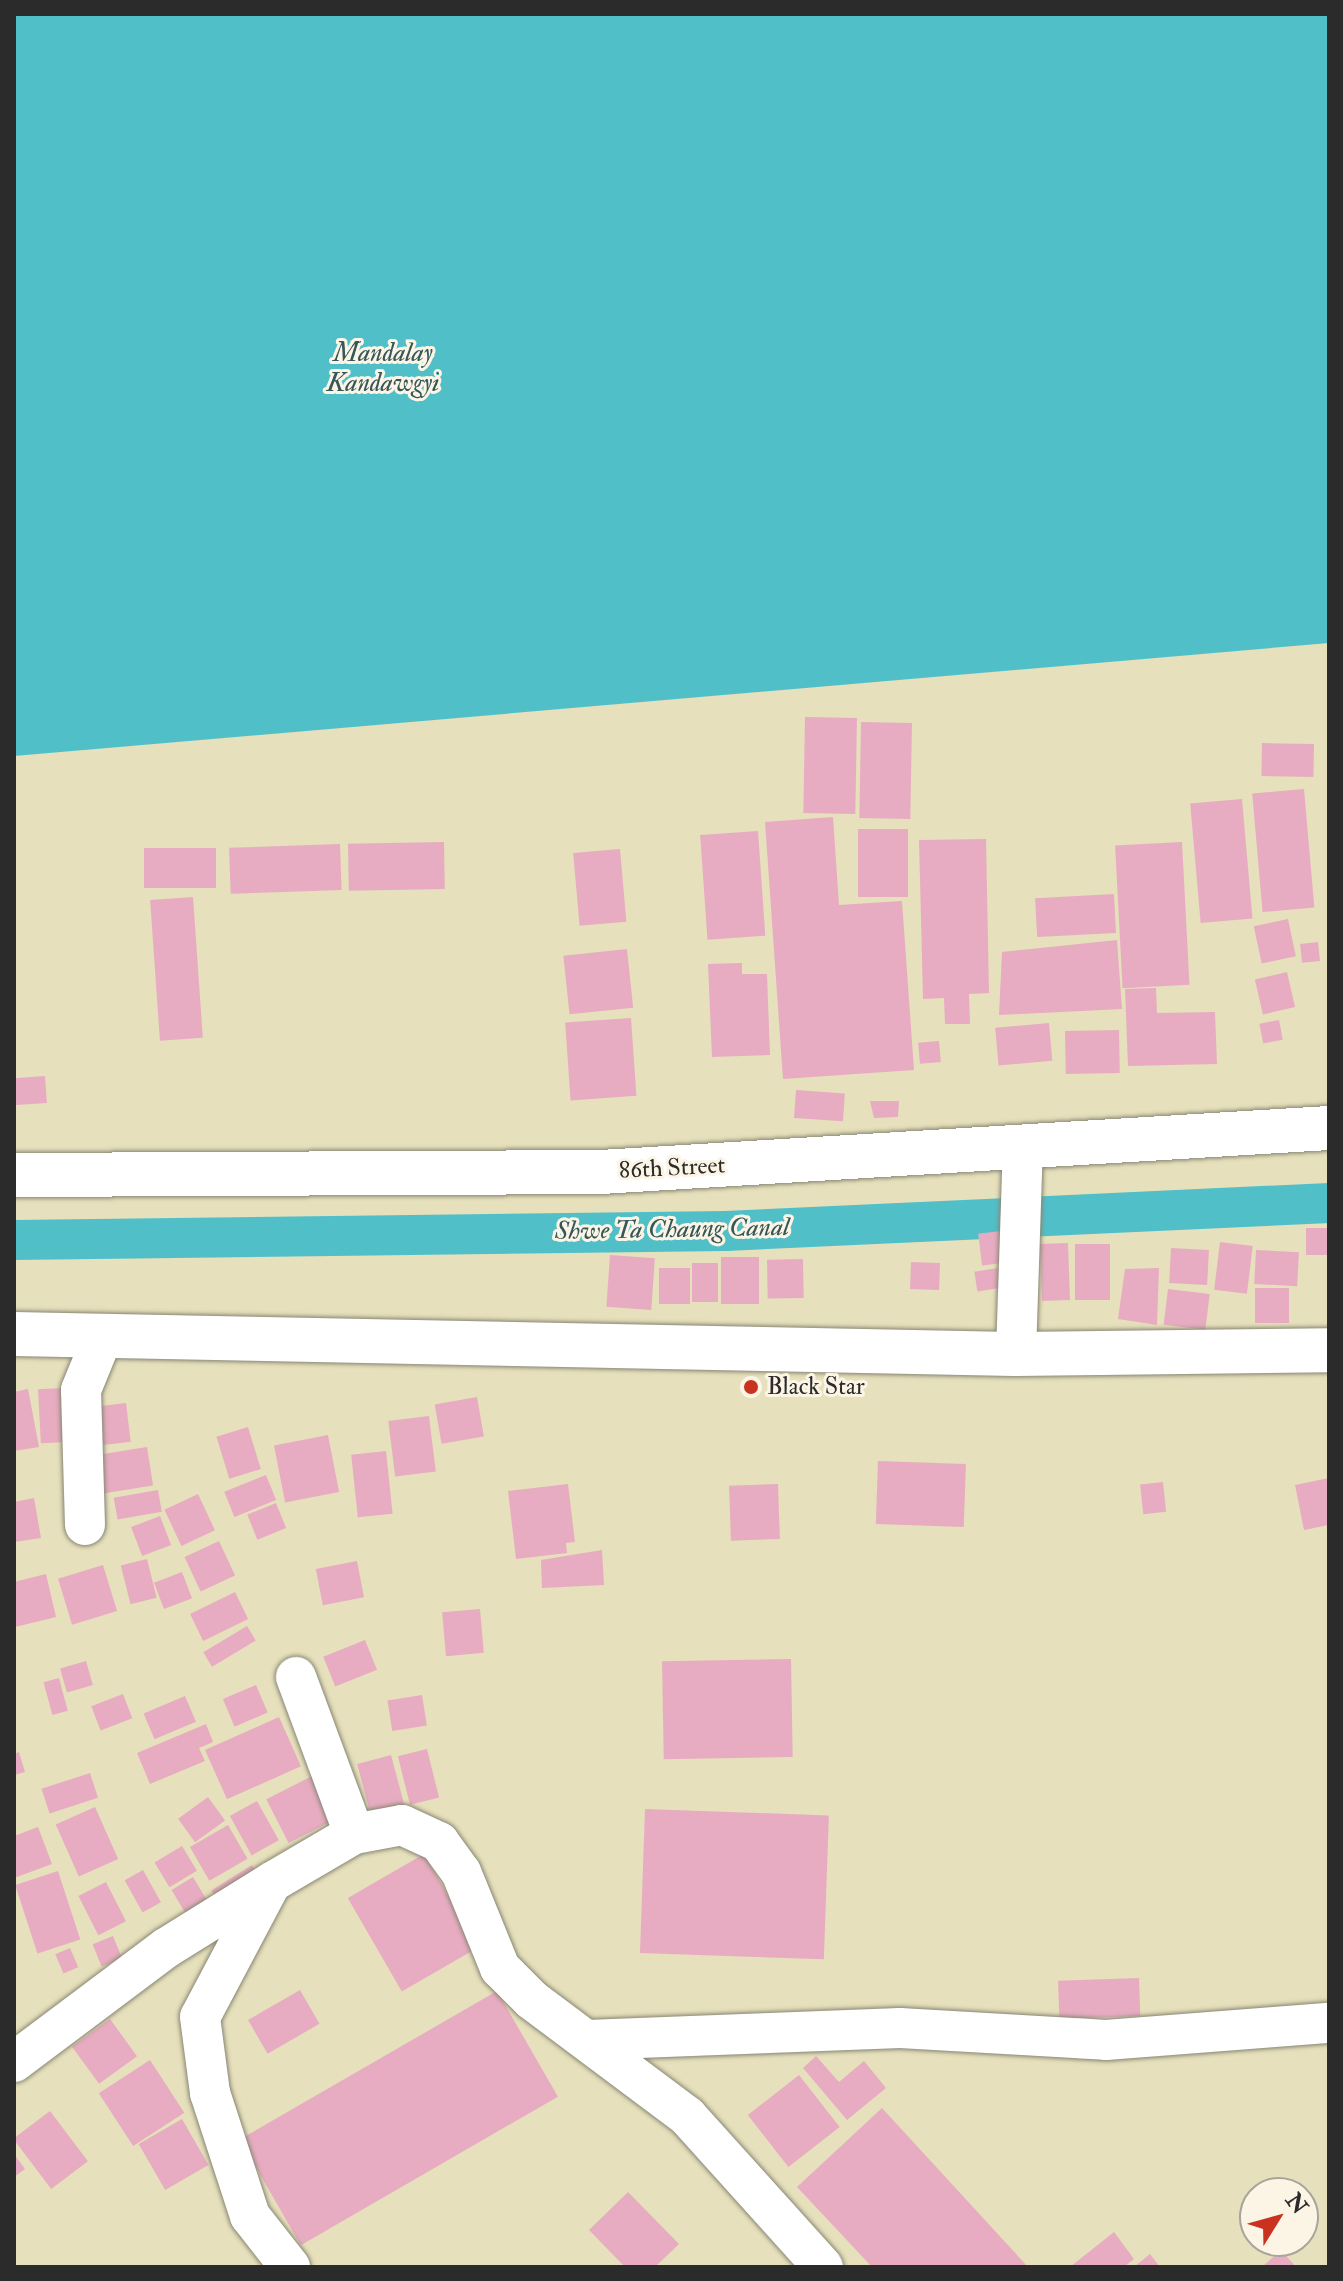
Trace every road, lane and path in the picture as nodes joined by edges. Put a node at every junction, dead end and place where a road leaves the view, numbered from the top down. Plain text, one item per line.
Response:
1 (1329, 1128) edge
2 (1022, 1162) junction
3 (14, 1175) edge
4 (14, 1334) edge
5 (103, 1336) junction
6 (1329, 1350) edge
7 (1016, 1354) junction
8 (85, 1525) dead end
9 (296, 1677) dead end
10 (354, 1834) junction
11 (272, 1882) junction
12 (1329, 2023) edge
13 (587, 2040) junction
14 (14, 2062) edge
15 (290, 2267) edge
16 (823, 2267) edge

1 - 2 main road, 86th Street
2 - 3 main road, 86th Street
2 - 7 street
4 - 5 main road
5 - 7 main road
5 - 8 street
6 - 7 main road
9 - 10 street
10 - 11 street
10 - 13 street
11 - 14 street
11 - 15 street
12 - 13 street
13 - 16 street

